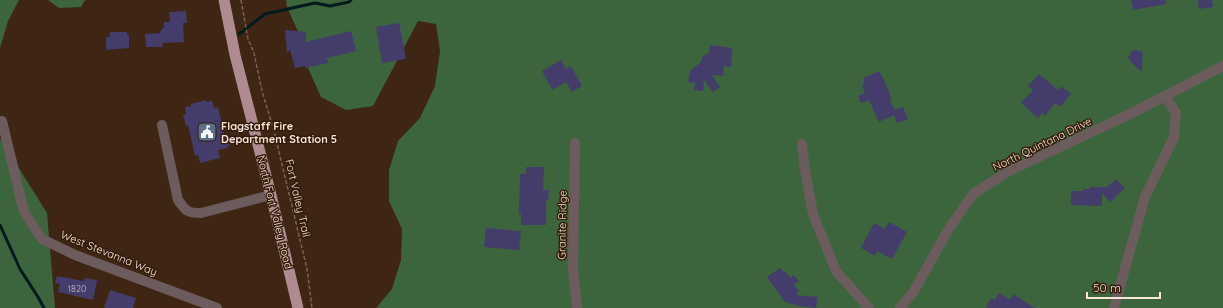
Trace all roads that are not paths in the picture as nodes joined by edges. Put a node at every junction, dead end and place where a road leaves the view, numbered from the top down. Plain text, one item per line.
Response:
1 (224, 0) edge
2 (1223, 66) edge
3 (1166, 96) junction
4 (2, 121) dead end
5 (162, 125) dead end
6 (575, 143) dead end
7 (802, 144) dead end
8 (271, 195) junction
9 (217, 308) edge
10 (298, 308) edge
11 (577, 308) edge
12 (869, 308) edge
13 (900, 308) edge
14 (1114, 308) edge

1 - 8 main road, North Fort Valley Road
2 - 3 street, North Quintana Drive
3 - 13 street, North Quintana Drive
3 - 14 street
4 - 9 street, West Stevanna Way
5 - 8 street
6 - 11 street, Granite Ridge
7 - 12 street
8 - 10 main road, North Fort Valley Road

